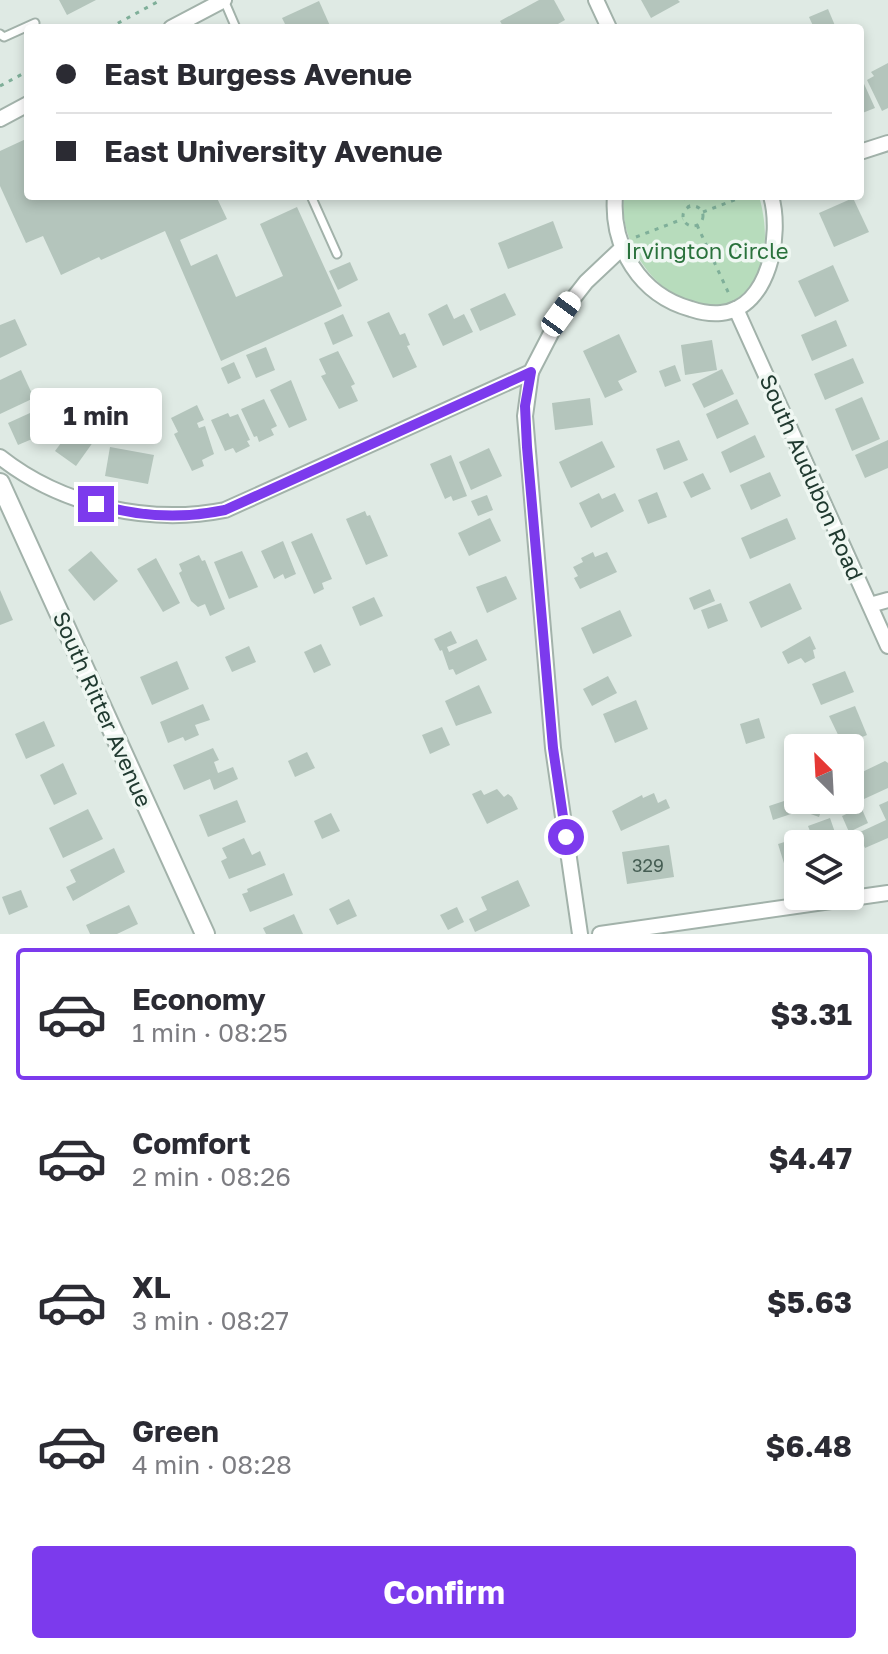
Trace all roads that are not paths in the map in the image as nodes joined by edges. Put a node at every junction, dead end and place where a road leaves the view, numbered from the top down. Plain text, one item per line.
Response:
1 (224, 0) edge
2 (596, 0) edge
3 (179, 24) edge
4 (234, 24) edge
5 (607, 24) edge
6 (24, 28) edge
7 (0, 34) edge
8 (24, 106) edge
9 (0, 119) edge
10 (888, 143) edge
11 (864, 151) edge
12 (313, 200) edge
13 (615, 200) edge
14 (772, 200) edge
15 (625, 244) junction
16 (337, 254) dead end
17 (734, 305) junction
18 (531, 372) junction
19 (0, 457) edge
20 (0, 483) edge
21 (888, 600) edge
22 (870, 605) junction
23 (888, 646) edge
24 (888, 893) edge
25 (205, 934) edge
26 (580, 934) edge
27 (600, 934) edge

1 - 3 street
1 - 4 lane
2 - 5 street
6 - 7 lane
8 - 9 street
10 - 11 street
12 - 16 lane
13 - 15 street
14 - 17 street
15 - 17 street
15 - 18 street
17 - 22 street, South Audubon Road
18 - 19 street
18 - 26 street
20 - 25 street, South Ritter Avenue
21 - 22 street
22 - 23 street, South Audubon Road
24 - 27 street

